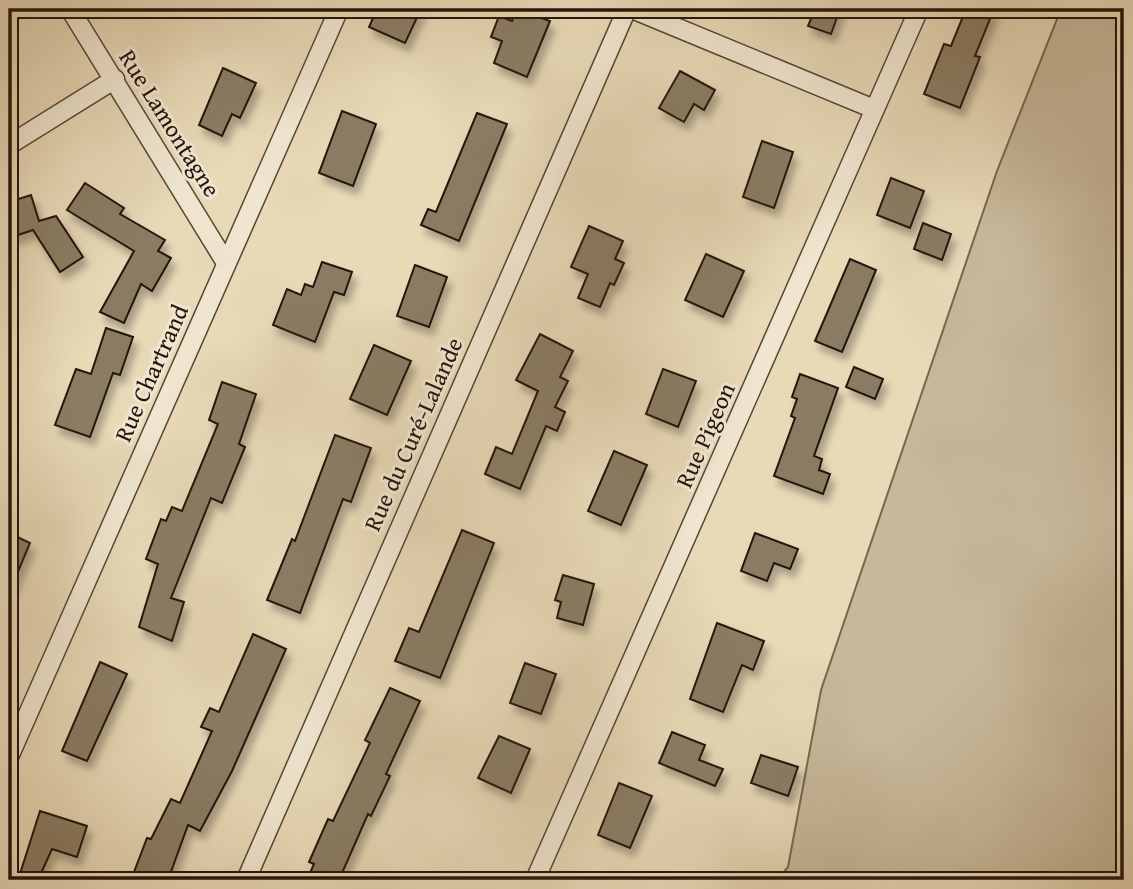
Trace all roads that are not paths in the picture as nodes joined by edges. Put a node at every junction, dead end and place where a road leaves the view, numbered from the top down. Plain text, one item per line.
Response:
1 (70, 9) edge
2 (339, 9) edge
3 (629, 9) edge
4 (919, 9) edge
5 (115, 79) junction
6 (874, 108) junction
7 (9, 145) edge
8 (226, 263) junction
9 (9, 757) edge
10 (246, 880) edge
11 (536, 880) edge

1 - 5 street, Rue Lamontagne
2 - 8 street, Rue Chartrand
3 - 6 street
3 - 10 street, Rue du Curé-Lalande
4 - 6 street, Rue Pigeon
5 - 7 street
5 - 8 street, Rue Lamontagne
6 - 11 street, Rue Pigeon
8 - 9 street, Rue Chartrand

